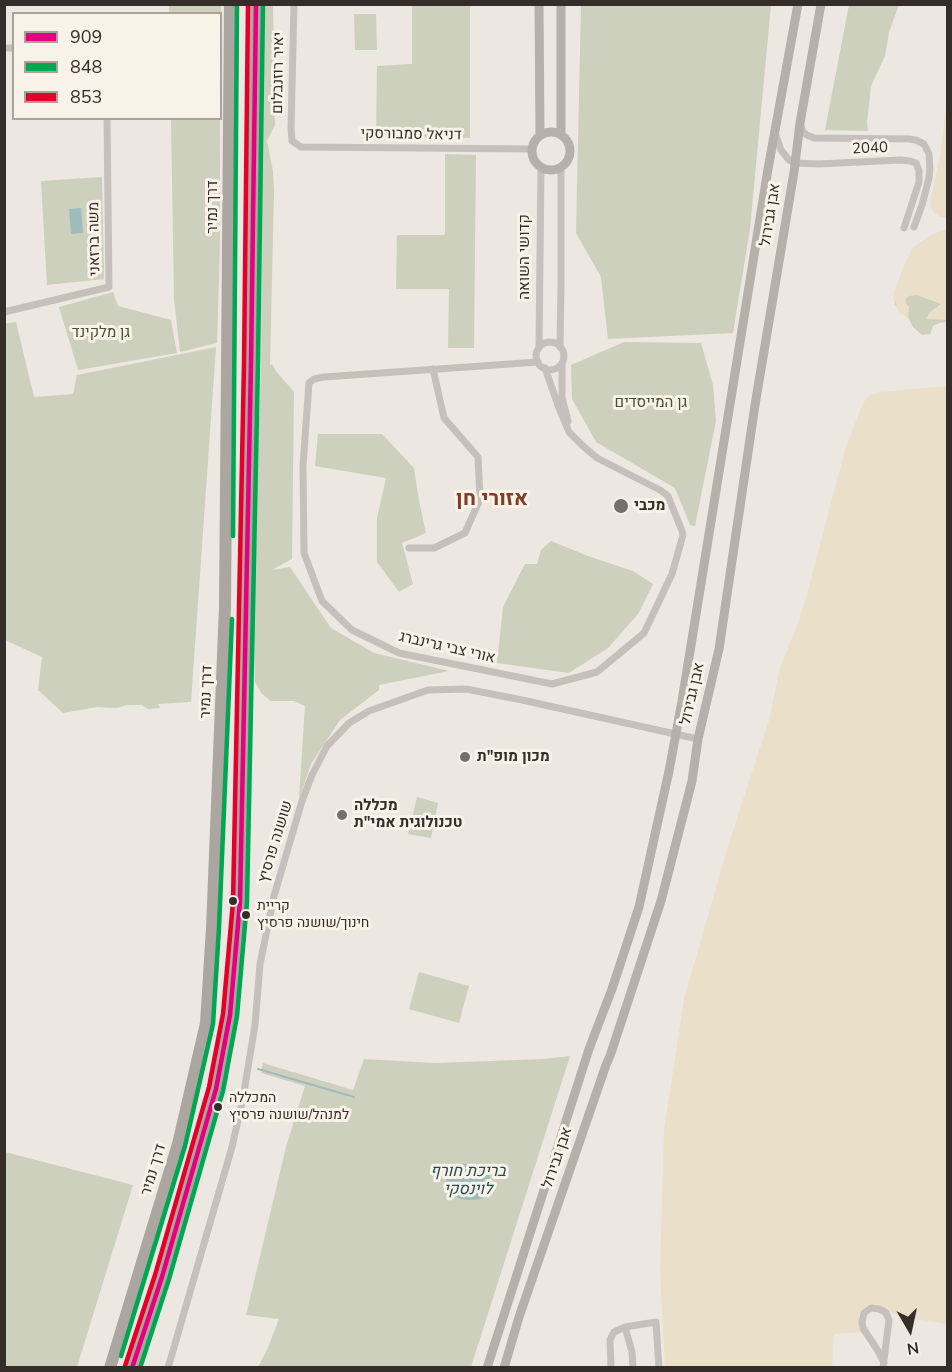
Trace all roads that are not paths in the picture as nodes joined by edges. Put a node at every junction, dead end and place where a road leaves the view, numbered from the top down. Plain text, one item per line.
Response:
1 (230, 4) edge
2 (256, 4) edge
3 (294, 4) edge
4 (538, 4) edge
5 (561, 4) edge
6 (798, 4) edge
7 (821, 4) edge
8 (106, 120) edge
9 (800, 123) junction
10 (775, 133) junction
11 (540, 135) junction
12 (561, 135) junction
13 (292, 141) joint
14 (532, 149) junction
15 (795, 163) junction
16 (541, 167) junction
17 (561, 167) junction
18 (914, 227) dead end
19 (904, 228) dead end
20 (4, 312) edge
21 (539, 347) junction
22 (560, 347) junction
23 (538, 362) junction
24 (562, 363) junction
25 (545, 368) junction
26 (433, 369) junction
27 (569, 432) junction
28 (409, 548) dead end
29 (676, 735) junction
30 (698, 739) junction
31 (626, 1328) junction
32 (884, 1365) edge
33 (110, 1368) edge
34 (132, 1368) edge
35 (171, 1368) edge
36 (486, 1368) edge
37 (504, 1368) edge
38 (611, 1368) edge
39 (633, 1368) edge
40 (659, 1368) edge

1 - 33 highway, דרך נמיר
2 - 34 highway
3 - 13 street, יאיר רוזנבלום
4 - 11 street
5 - 12 street
6 - 10 street, אבן גבירול
7 - 9 street, אבן גבירול
8 - 20 street, משה ברזאני
9 - 15 street, אבן גבירול
9 - 18 street, 2040
10 - 15 street
10 - 29 street, אבן גבירול
11 - 12 street
11 - 14 street
12 - 17 street
13 - 14 street, דניאל סמבורסקי
14 - 16 street
15 - 19 street, 2040
15 - 30 street, אבן גבירול
16 - 17 street
16 - 21 street, קדושי השואה
17 - 22 street
21 - 22 street
21 - 23 street
22 - 24 street
23 - 25 street
23 - 26 street, אורי צבי גרינברג
24 - 25 street
24 - 27 street
25 - 27 street, אורי צבי גרינברג
26 - 27 street, אורי צבי גרינברג
26 - 28 street
29 - 30 street, שושנה פרסיץ
29 - 35 street, שושנה פרסיץ
29 - 36 street, אבן גבירול
30 - 37 street, אבן גבירול
31 - 38 street
31 - 39 street
31 - 40 street
32 - 32 street

